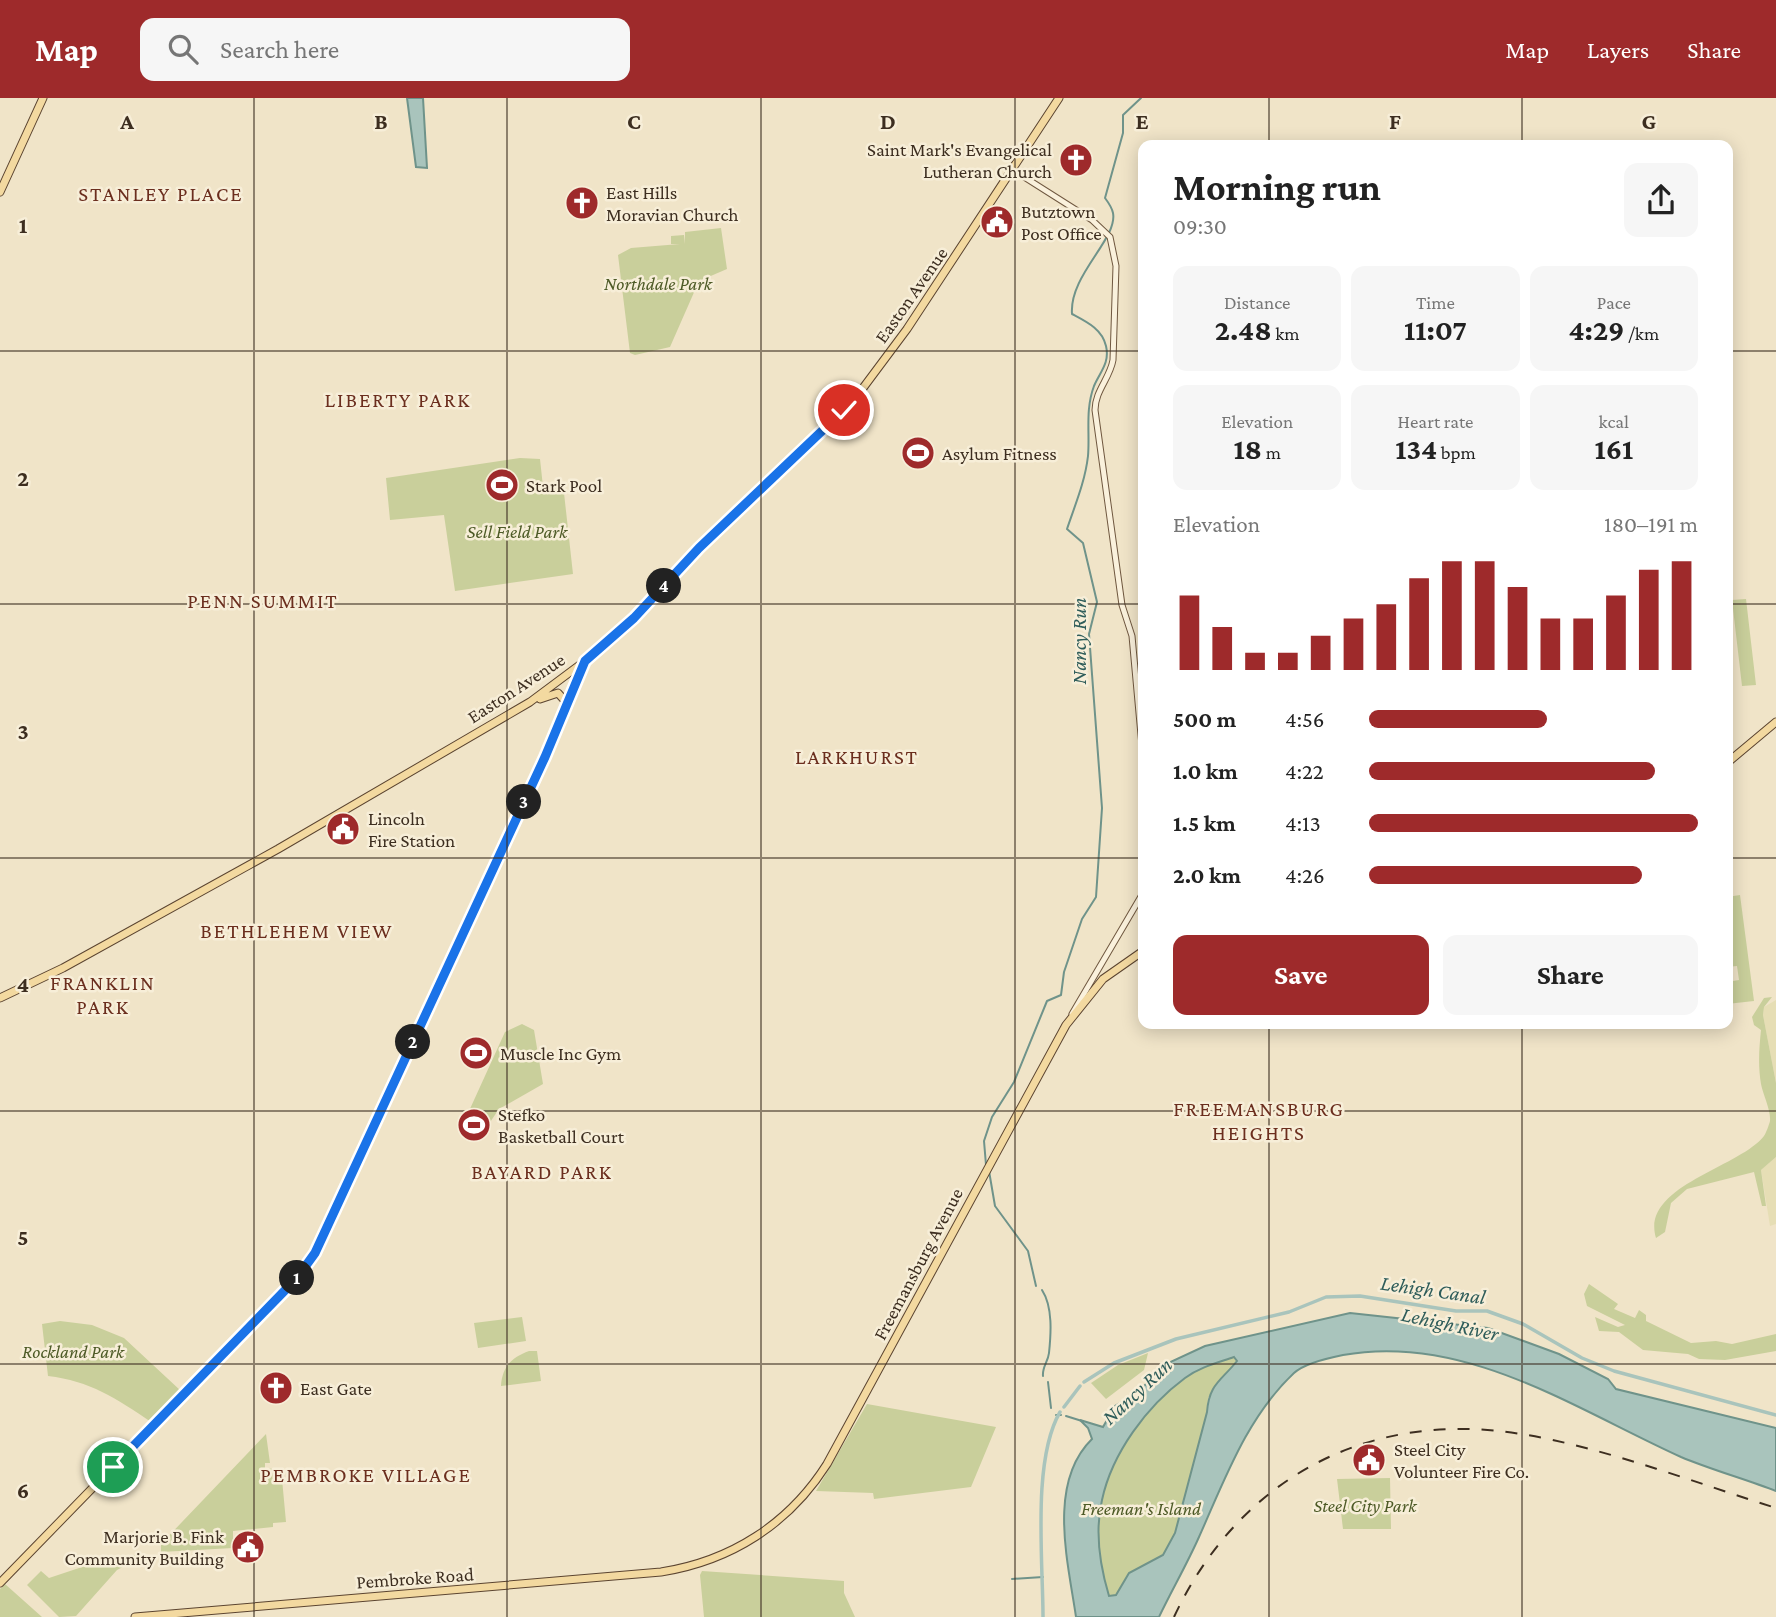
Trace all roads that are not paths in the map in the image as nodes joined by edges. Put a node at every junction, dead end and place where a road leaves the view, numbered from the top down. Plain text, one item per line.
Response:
1 (43, 98) edge
2 (1059, 98) edge
3 (1013, 170) junction
4 (0, 192) edge
5 (585, 661) junction
6 (530, 702) junction
7 (566, 702) junction
8 (1138, 702) edge
9 (563, 715) junction
10 (1776, 722) edge
11 (1733, 758) edge
12 (1138, 904) edge
13 (1138, 954) edge
14 (0, 998) edge
15 (1066, 1025) junction
16 (696, 1564) joint
17 (0, 1583) edge
18 (135, 1617) edge

1 - 4 main road
2 - 3 main road, Easton Avenue
3 - 5 main road, Easton Avenue
3 - 8 main road
5 - 6 main road, Easton Avenue
5 - 7 main road
5 - 9 main road
6 - 7 main road
6 - 14 main road, Easton Avenue
7 - 9 main road
9 - 17 main road
10 - 11 main road
12 - 15 main road
13 - 15 main road, Freemansburg Avenue
15 - 16 main road, Freemansburg Avenue
16 - 18 main road, Pembroke Road

